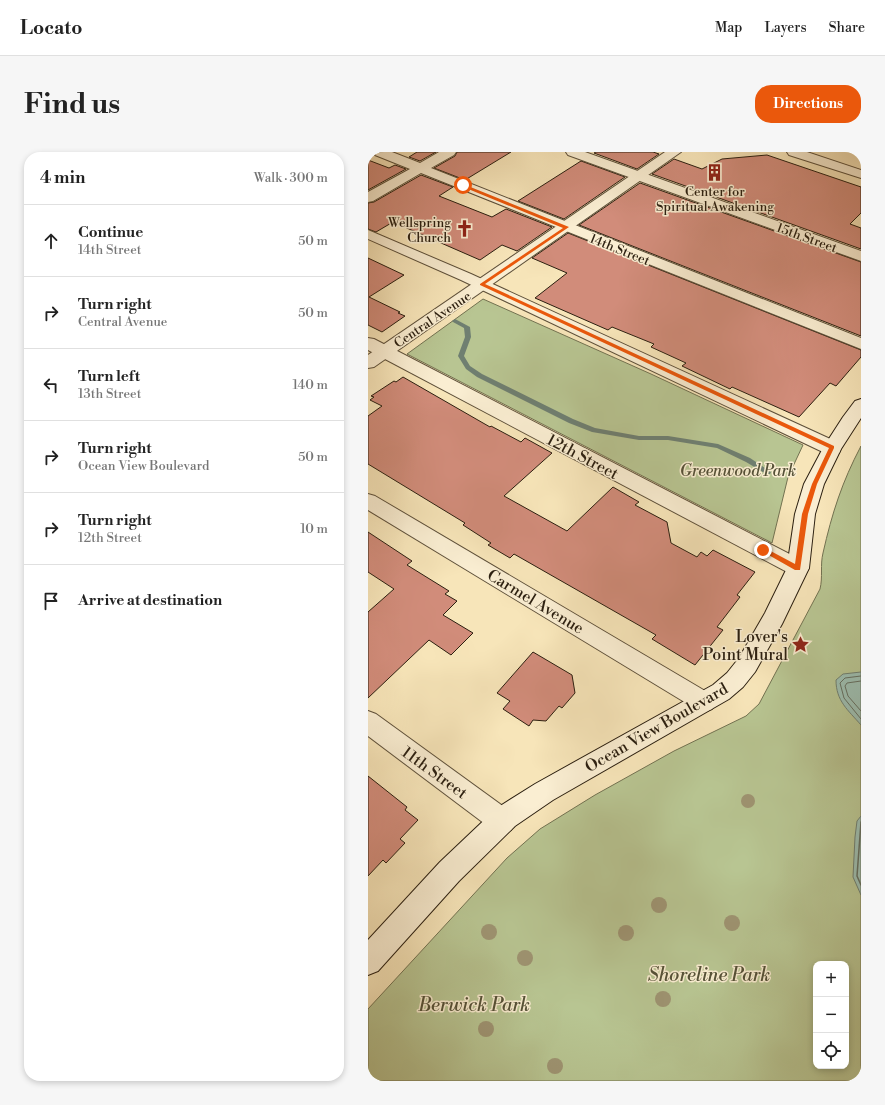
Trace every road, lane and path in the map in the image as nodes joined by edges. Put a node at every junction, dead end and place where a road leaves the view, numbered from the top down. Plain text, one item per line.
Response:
1 (380, 152) edge
2 (449, 152) edge
3 (573, 152) edge
4 (674, 152) edge
5 (794, 152) edge
6 (841, 155) dead end
7 (830, 164) junction
8 (420, 168) junction
9 (861, 174) edge
10 (639, 176) junction
11 (368, 198) edge
12 (567, 227) junction
13 (368, 234) edge
14 (861, 256) edge
15 (482, 284) junction
16 (861, 344) edge
17 (376, 347) edge
18 (368, 363) edge
19 (861, 405) edge
20 (832, 448) junction
21 (372, 509) edge
22 (798, 568) junction
23 (704, 702) junction
24 (368, 722) edge
25 (502, 820) junction
26 (368, 961) edge

1 - 8 street, 14th Street
2 - 8 street
3 - 10 street, 15th Street
4 - 10 street, Central Avenue
5 - 7 street
6 - 7 street
7 - 9 street
8 - 11 street
8 - 12 street, 14th Street
10 - 12 street, Central Avenue
10 - 14 street, 15th Street
12 - 15 street, Central Avenue
12 - 16 street, 14th Street
13 - 15 street
15 - 17 street, Central Avenue
15 - 20 street
17 - 18 street, Central Avenue
17 - 22 street, 12th Street
19 - 20 street, Ocean View Boulevard
20 - 22 street, Ocean View Boulevard
21 - 23 street, Carmel Avenue
22 - 23 street, Ocean View Boulevard
23 - 25 street, Ocean View Boulevard
24 - 25 street, 11th Street
25 - 26 street, Ocean View Boulevard

